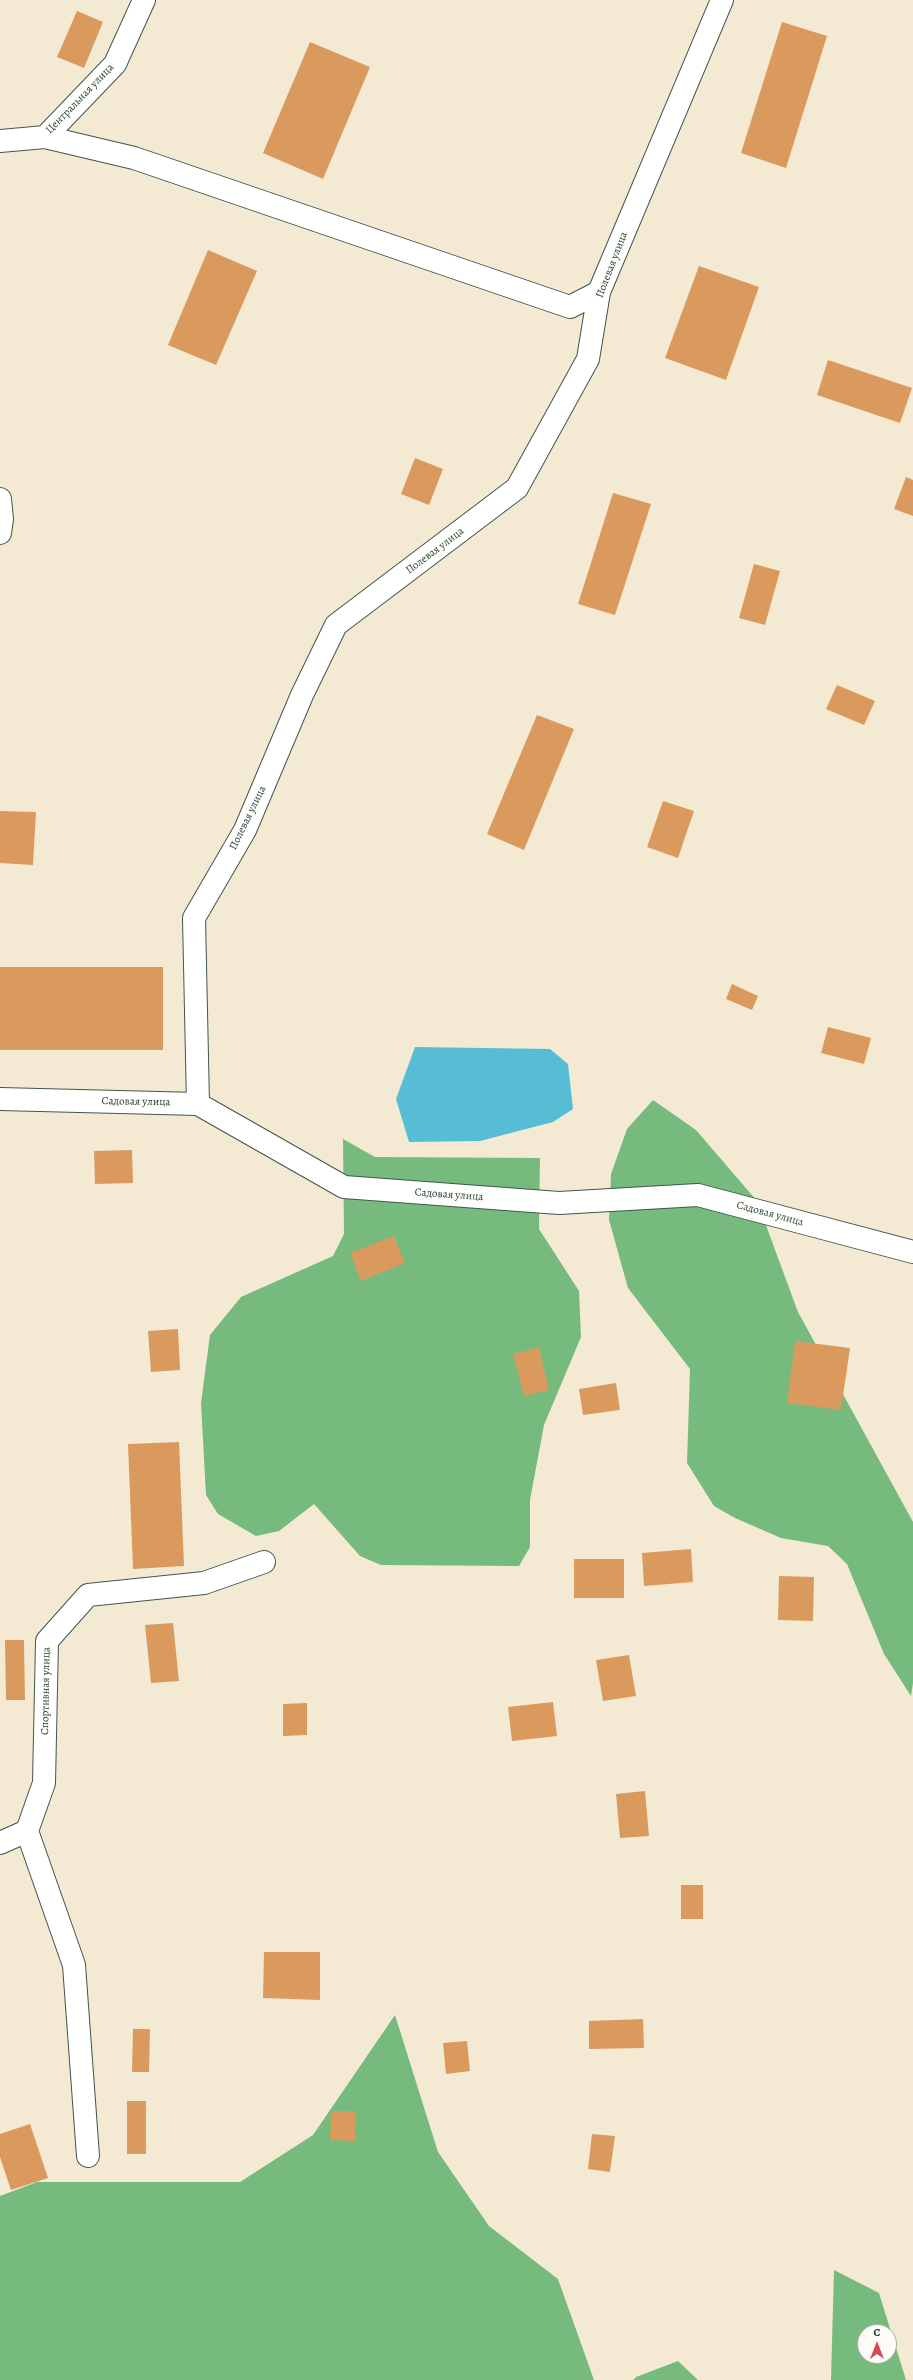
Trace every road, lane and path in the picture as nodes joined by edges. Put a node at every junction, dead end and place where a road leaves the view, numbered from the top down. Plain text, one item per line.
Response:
1 (144, 0) edge
2 (722, 0) edge
3 (44, 137) junction
4 (0, 141) edge
5 (599, 292) junction
6 (0, 499) edge
7 (0, 533) edge
8 (0, 1099) edge
9 (198, 1104) junction
10 (913, 1252) edge
11 (264, 1562) dead end
12 (27, 1831) junction
13 (0, 1844) edge
14 (88, 2156) dead end

1 - 3 street, Центральная улица
2 - 5 street, Полевая улица
3 - 4 street, Центральная улица
3 - 5 street
5 - 9 street, Полевая улица
6 - 7 street
8 - 9 street, Садовая улица
9 - 10 street, Садовая улица
11 - 12 street, Спортивная улица
12 - 13 street
12 - 14 street

